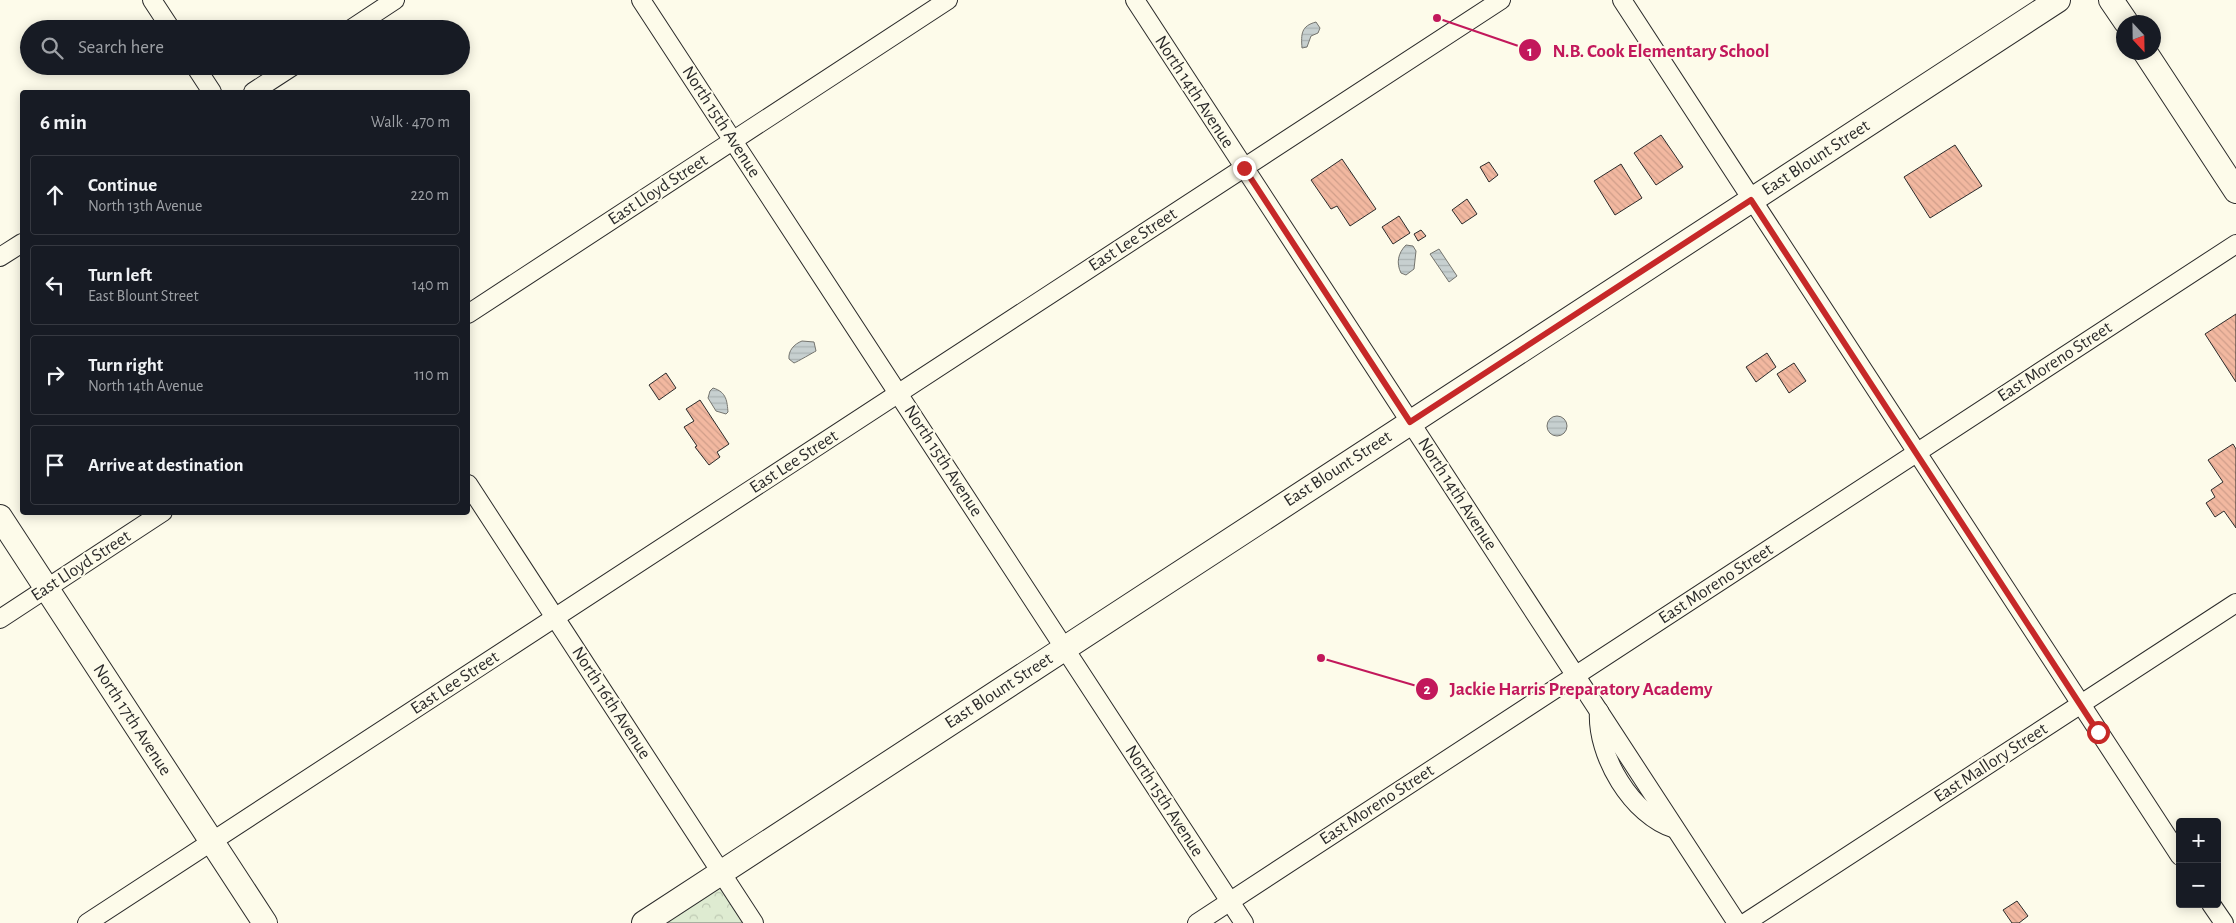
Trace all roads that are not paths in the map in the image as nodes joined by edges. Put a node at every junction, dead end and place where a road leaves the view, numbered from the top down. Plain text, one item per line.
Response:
1 (152, 0) edge
2 (395, 0) edge
3 (642, 0) edge
4 (948, 0) edge
5 (1134, 0) edge
6 (1502, 0) edge
7 (1622, 0) edge
8 (2058, 0) edge
9 (2111, 0) edge
10 (2121, 15) edge
11 (165, 20) edge
12 (365, 20) edge
13 (2150, 60) edge
14 (201, 75) edge
15 (279, 75) edge
16 (211, 90) edge
17 (256, 90) edge
18 (733, 140) junction
19 (1244, 168) junction
20 (2236, 192) edge
21 (1751, 200) junction
22 (20, 244) edge
23 (2236, 244) edge
24 (0, 257) edge
25 (470, 313) edge
26 (898, 394) junction
27 (1410, 422) junction
28 (1916, 453) junction
29 (470, 487) edge
30 (158, 515) edge
31 (0, 517) edge
32 (46, 588) junction
33 (2236, 603) edge
34 (555, 618) junction
35 (0, 619) edge
36 (1065, 648) junction
37 (1576, 676) junction
38 (2081, 705) junction
39 (212, 842) junction
40 (2176, 850) edge
41 (721, 873) junction
42 (1230, 901) junction
43 (2214, 908) edge
44 (87, 923) edge
45 (265, 923) edge
46 (644, 923) edge
47 (754, 923) edge
48 (1197, 923) edge
49 (1244, 923) edge
50 (1737, 923) edge
51 (1745, 923) edge
52 (2224, 923) edge

1 - 11 street
2 - 12 street
3 - 18 street, North 15th Avenue
4 - 18 street, East Lloyd Street
5 - 19 street, North 14th Avenue
6 - 19 street, East Lee Street
7 - 21 street
8 - 21 street, East Blount Street
9 - 10 street
13 - 20 street
14 - 16 street
15 - 17 street
18 - 25 street, East Lloyd Street
18 - 26 street, North 15th Avenue
19 - 26 street, East Lee Street
19 - 27 street, North 14th Avenue
21 - 27 street, East Blount Street
21 - 28 street
22 - 24 street
23 - 28 street, East Moreno Street
26 - 34 street, East Lee Street
26 - 36 street, North 15th Avenue
27 - 36 street, East Blount Street
27 - 37 street, North 14th Avenue
28 - 37 street, East Moreno Street
28 - 38 street
29 - 34 street, North 16th Avenue
30 - 32 street, East Lloyd Street
31 - 32 street, North 17th Avenue
32 - 35 street, East Lloyd Street
32 - 39 street, North 17th Avenue
33 - 38 street, East Mallory Street
34 - 39 street, East Lee Street
34 - 41 street, North 16th Avenue
36 - 41 street, East Blount Street
36 - 42 street, North 15th Avenue
37 - 42 street, East Moreno Street
37 - 50 street, North 14th Avenue
38 - 40 street
38 - 51 street, East Mallory Street
39 - 44 street, East Lee Street
39 - 45 street, North 17th Avenue
41 - 46 street, East Blount Street
41 - 47 street, North 16th Avenue
42 - 48 street, East Moreno Street
42 - 49 street, North 15th Avenue
43 - 52 street

